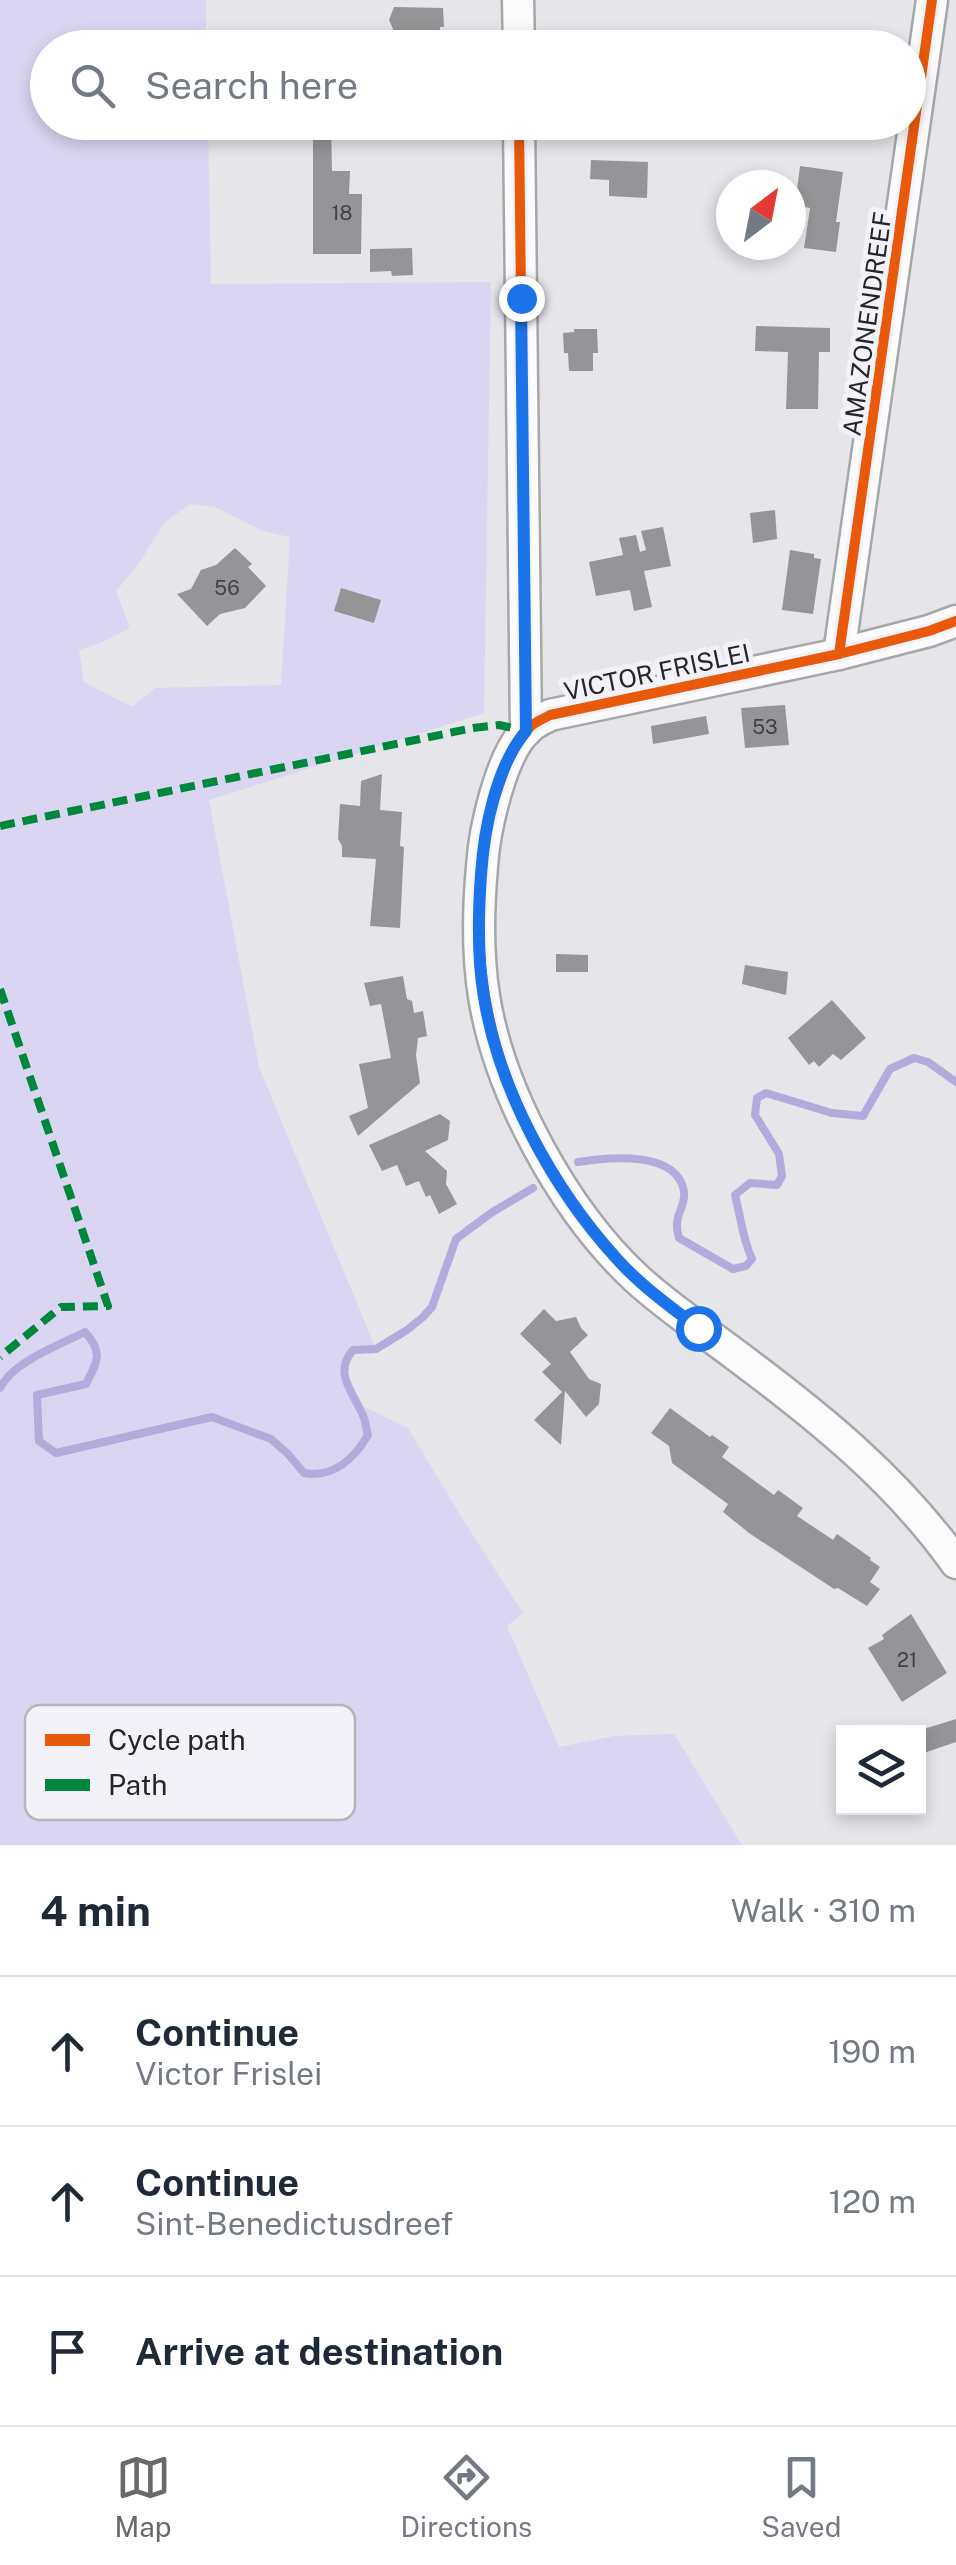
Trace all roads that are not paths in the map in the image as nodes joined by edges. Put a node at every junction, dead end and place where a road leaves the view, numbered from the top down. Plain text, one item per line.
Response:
1 (518, 0) edge
2 (932, 0) edge
3 (519, 30) edge
4 (926, 42) edge
5 (520, 140) edge
6 (912, 140) edge
7 (956, 621) edge
8 (839, 654) junction
9 (526, 731) junction
10 (956, 1564) edge

1 - 3 street
2 - 4 street, AMAZONENDREEF
5 - 9 street
6 - 8 street, AMAZONENDREEF
7 - 8 street, VICTOR FRISLEI
8 - 9 street, VICTOR FRISLEI
9 - 10 street

